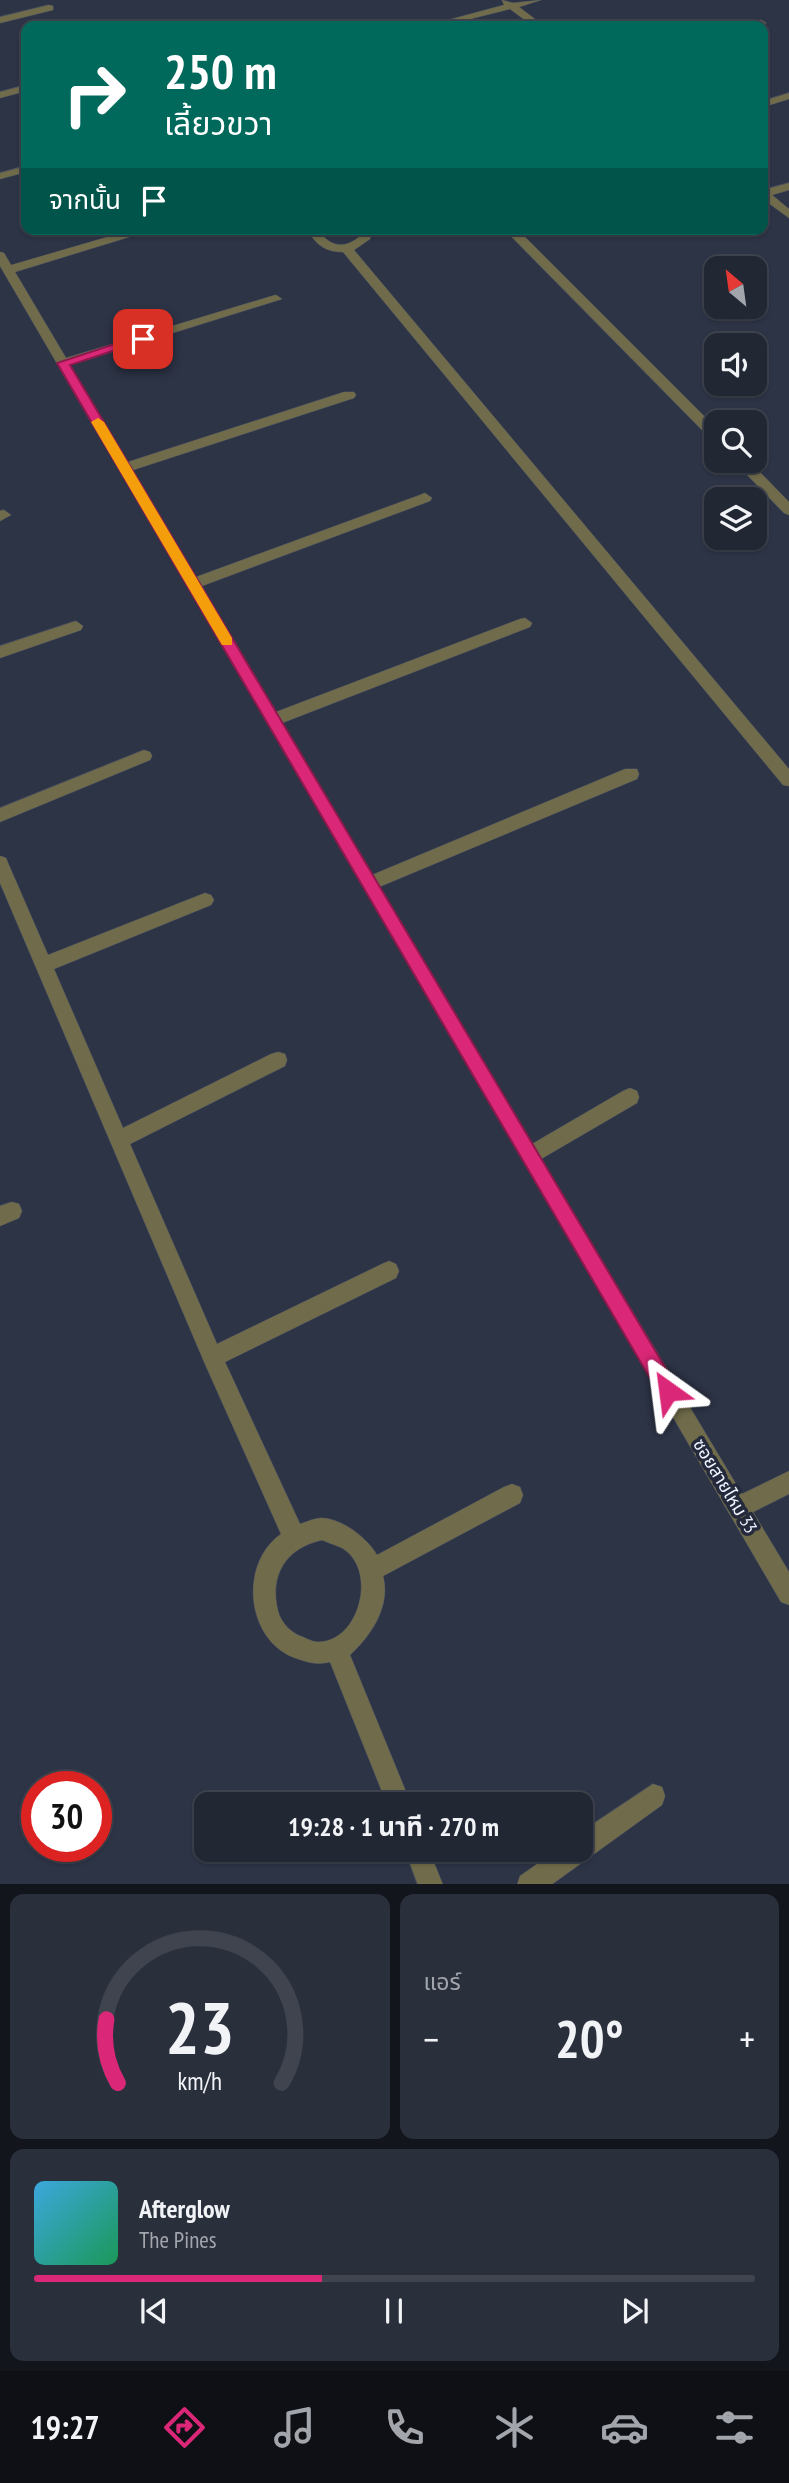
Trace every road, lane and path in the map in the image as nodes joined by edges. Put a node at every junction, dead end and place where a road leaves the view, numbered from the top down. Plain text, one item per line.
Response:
1 (536, 0) edge
2 (507, 3) edge
3 (49, 8) dead end
4 (0, 20) edge
5 (448, 21) edge
6 (532, 21) edge
7 (21, 89) edge
8 (0, 94) edge
9 (789, 96) edge
10 (768, 102) edge
11 (21, 170) edge
12 (0, 176) edge
13 (789, 186) edge
14 (768, 192) edge
15 (768, 198) edge
16 (789, 215) edge
17 (123, 235) edge
18 (318, 235) edge
19 (366, 235) edge
20 (516, 235) edge
21 (346, 248) junction
22 (4, 263) edge
23 (276, 299) dead end
24 (63, 363) junction
25 (349, 395) dead end
26 (704, 424) edge
27 (125, 468) junction
28 (753, 473) edge
29 (425, 498) dead end
30 (789, 510) edge
31 (193, 584) junction
32 (525, 623) dead end
33 (76, 626) dead end
34 (0, 652) edge
35 (274, 720) junction
36 (144, 756) dead end
37 (631, 774) dead end
38 (789, 780) edge
39 (0, 815) edge
40 (0, 863) edge
41 (370, 883) junction
42 (205, 900) dead end
43 (44, 965) junction
44 (278, 1060) dead end
45 (630, 1097) dead end
46 (119, 1140) junction
47 (528, 1156) junction
48 (389, 1271) dead end
49 (212, 1357) junction
50 (789, 1482) edge
51 (512, 1495) dead end
52 (738, 1508) junction
53 (294, 1537) junction
54 (372, 1570) junction
55 (789, 1594) edge
56 (336, 1649) junction
57 (394, 1792) edge
58 (653, 1796) dead end
59 (593, 1839) edge
60 (422, 1862) edge
61 (561, 1862) edge
62 (431, 1884) edge
63 (530, 1884) edge

1 - 2 street
2 - 5 street
2 - 6 street
3 - 4 street
7 - 8 street
9 - 10 street
11 - 12 street
13 - 14 street
15 - 16 street
17 - 22 street
18 - 21 street
19 - 21 street
20 - 26 street
21 - 38 street
22 - 24 street, ซอยสายไหม 33
23 - 24 street
24 - 27 street, ซอยสายไหม 33
25 - 27 street
27 - 31 street, ซอยสายไหม 33
28 - 30 street
29 - 31 street
31 - 35 street, ซอยสายไหม 33
32 - 35 street
33 - 34 street
35 - 41 street, ซอยสายไหม 33
36 - 39 street
37 - 41 street
40 - 43 street
41 - 47 street, ซอยสายไหม 33
42 - 43 street
43 - 46 street
44 - 46 street
45 - 47 street
46 - 49 street
47 - 52 street, ซอยสายไหม 33
48 - 49 street
49 - 53 street
50 - 52 street
51 - 54 street
52 - 55 street, ซอยสายไหม 33
53 - 54 street
53 - 56 street
54 - 56 street
56 - 57 street
58 - 59 street
60 - 62 street
61 - 63 street

